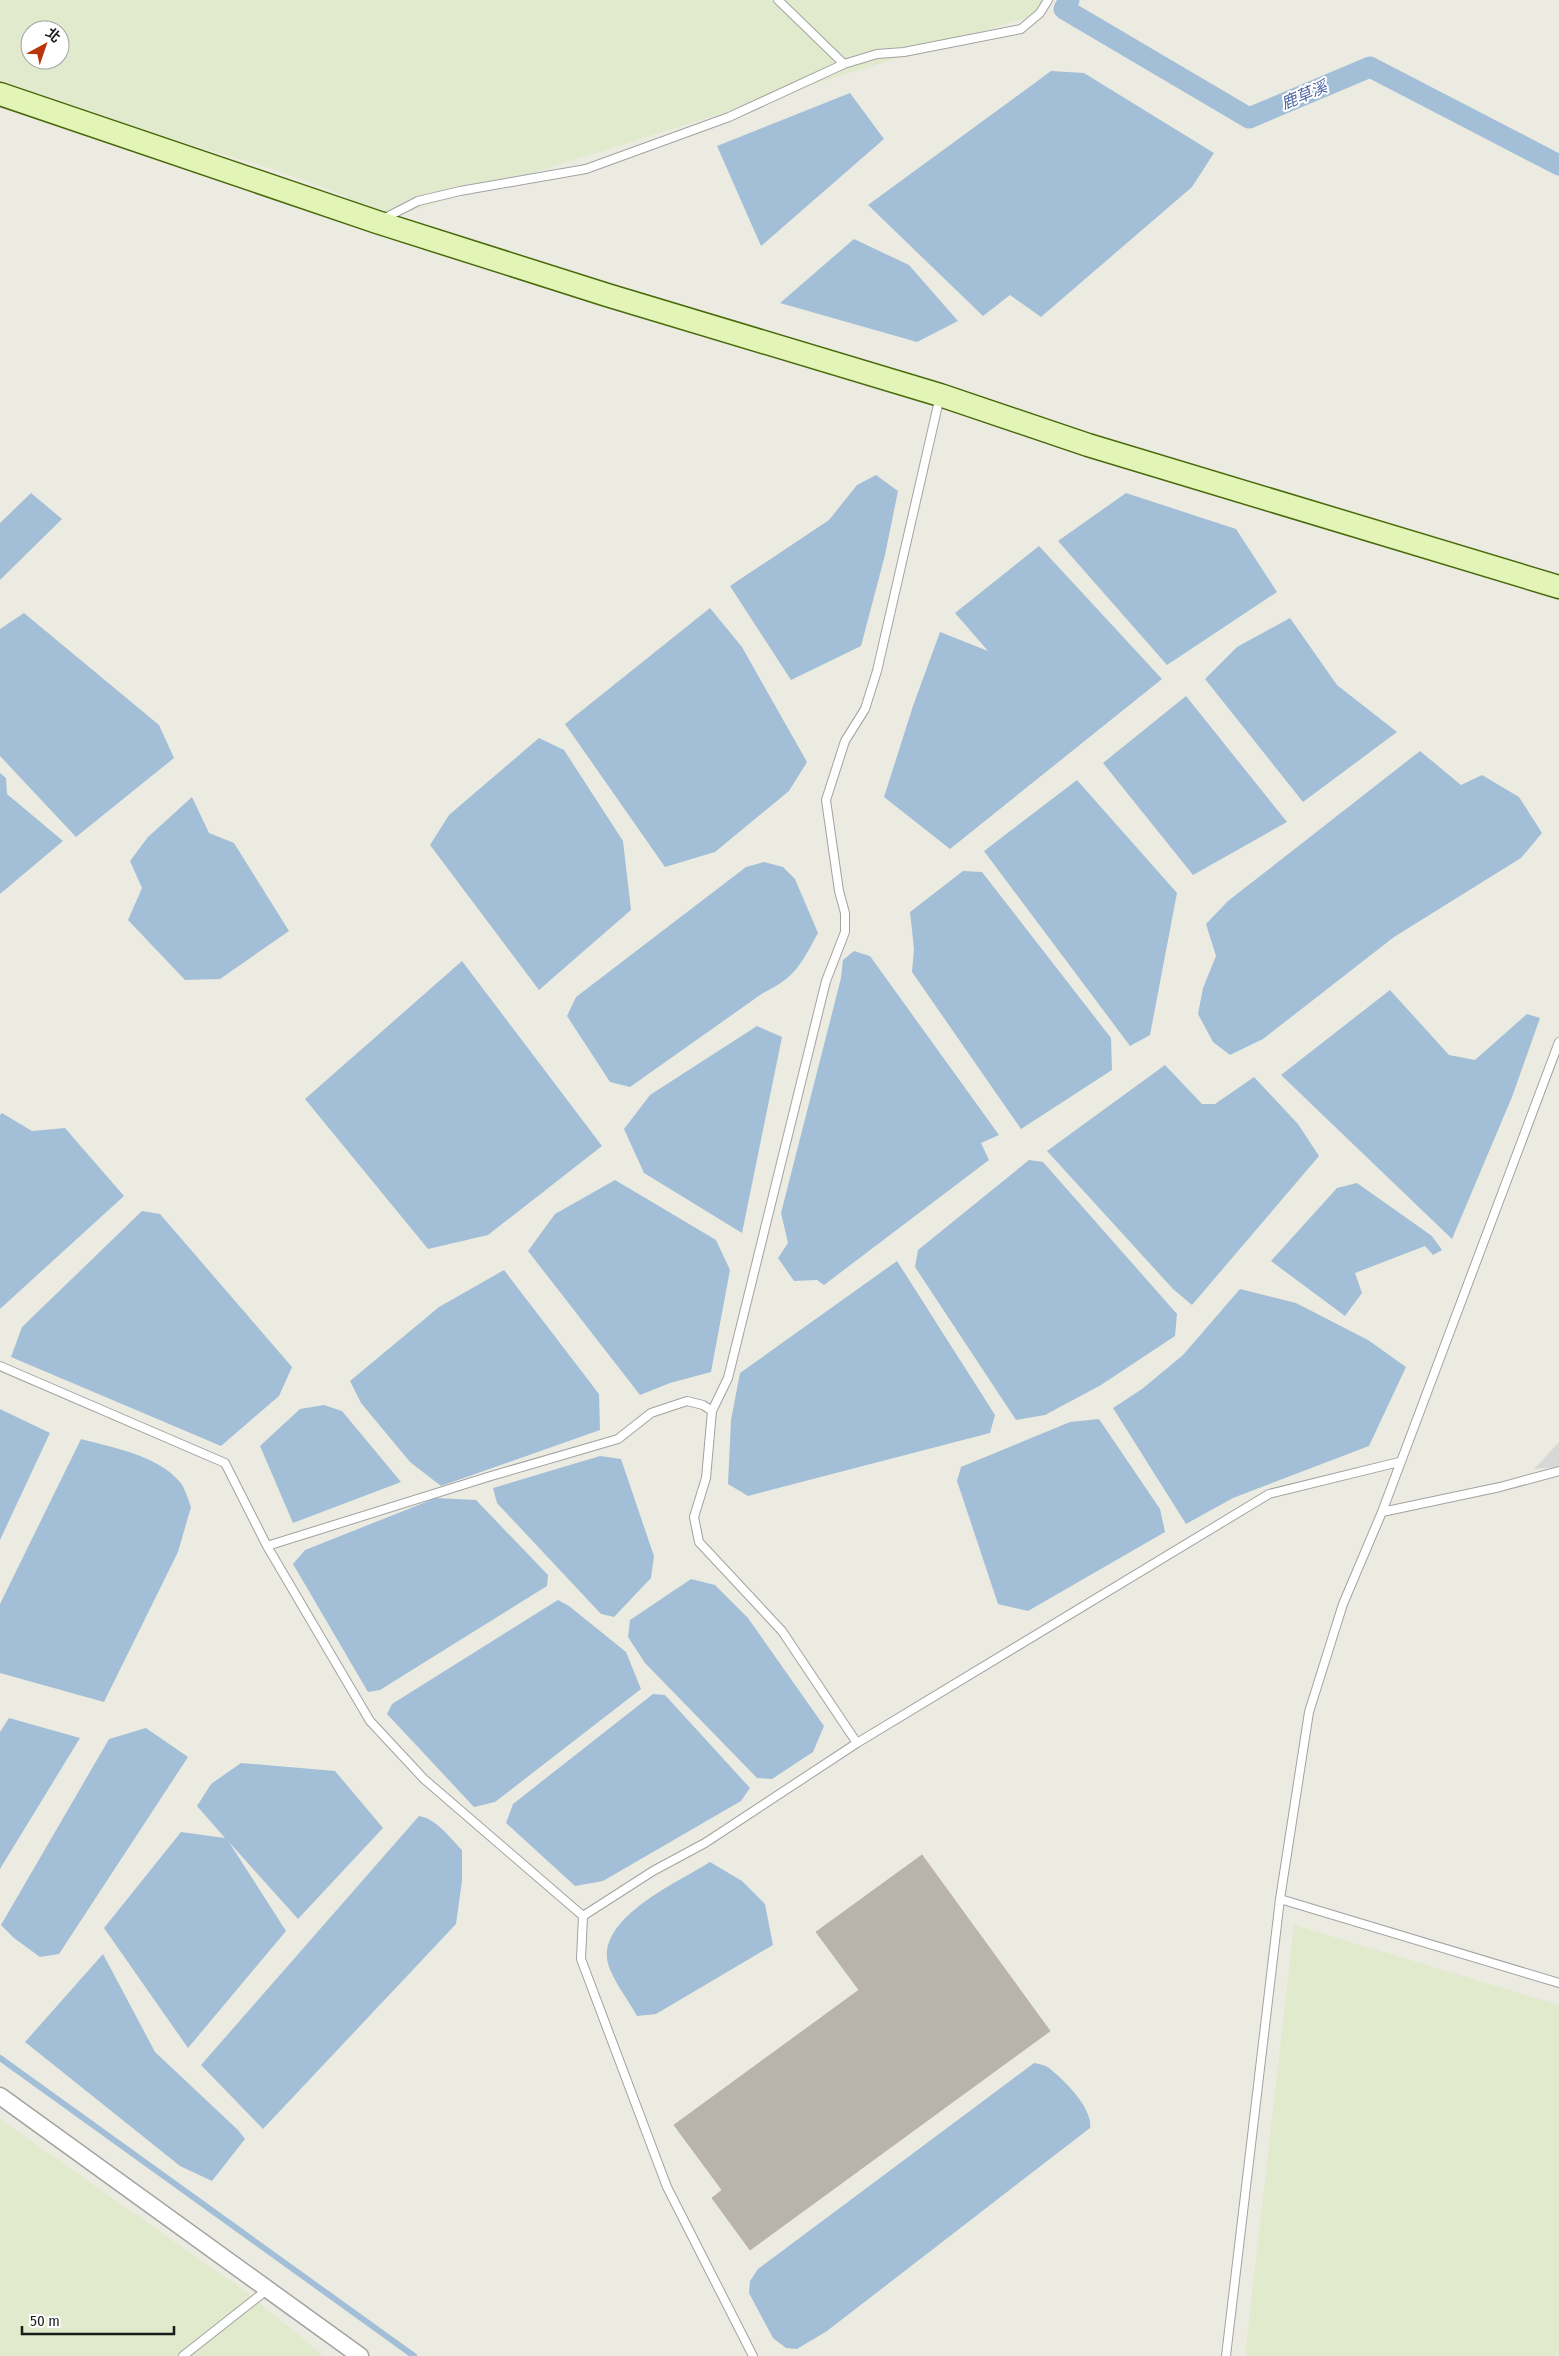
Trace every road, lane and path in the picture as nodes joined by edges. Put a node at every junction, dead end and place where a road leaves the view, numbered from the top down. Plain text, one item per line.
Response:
1 (778, 0) edge
2 (1048, 0) edge
3 (844, 64) junction
4 (0, 94) edge
5 (377, 222) junction
6 (940, 395) junction
7 (1559, 588) edge
8 (1559, 1042) edge
9 (0, 1366) edge
10 (712, 1411) junction
11 (1399, 1462) junction
12 (1559, 1471) edge
13 (1382, 1512) junction
14 (267, 1546) junction
15 (857, 1743) junction
16 (1280, 1899) junction
17 (583, 1916) junction
18 (1559, 1983) edge
19 (0, 2096) edge
20 (268, 2289) junction
21 (183, 2356) edge
22 (360, 2356) edge
23 (753, 2356) edge
24 (1226, 2356) edge

1 - 3 lane
2 - 3 lane
3 - 5 lane
4 - 5 street
5 - 6 street
6 - 7 street
6 - 10 lane
8 - 11 lane
9 - 14 lane
10 - 14 lane
10 - 15 lane
11 - 13 lane
11 - 15 lane
12 - 13 lane
13 - 16 lane
14 - 17 lane
15 - 17 lane
16 - 18 lane
16 - 24 lane
17 - 23 lane
19 - 20 street
20 - 21 lane
20 - 22 street

